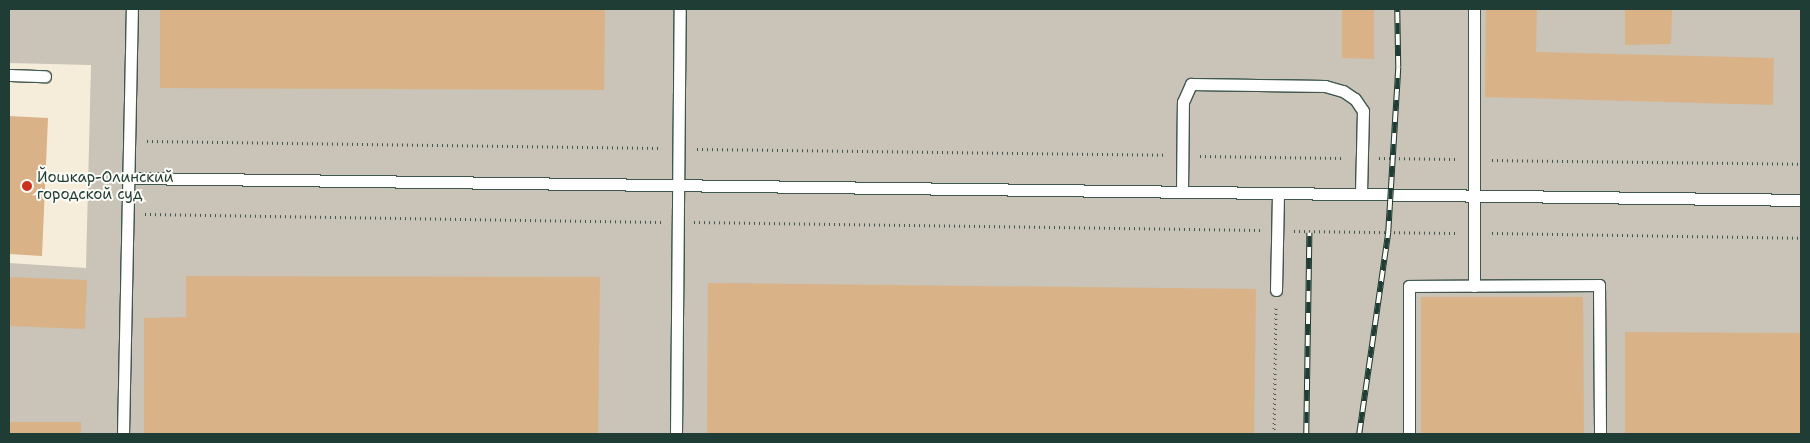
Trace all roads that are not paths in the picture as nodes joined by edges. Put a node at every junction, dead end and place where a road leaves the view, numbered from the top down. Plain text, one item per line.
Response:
1 (132, 9) edge
2 (680, 9) edge
3 (1474, 9) edge
4 (9, 75) edge
5 (44, 76) dead end
6 (128, 178) junction
7 (679, 185) junction
8 (1182, 192) junction
9 (1278, 193) junction
10 (1361, 194) junction
11 (1474, 196) junction
12 (1801, 200) edge
13 (1474, 286) junction
14 (1276, 290) road end
15 (123, 434) edge
16 (676, 434) edge
17 (1409, 434) edge
18 (1600, 434) edge

1 - 6 lane
2 - 7 lane
3 - 11 lane
4 - 5 lane
6 - 7 lane
6 - 15 lane
7 - 8 lane
7 - 16 lane
8 - 9 lane
8 - 10 lane
9 - 10 lane
9 - 14 lane
10 - 11 lane
11 - 12 lane
11 - 13 lane
13 - 17 lane
13 - 18 lane

